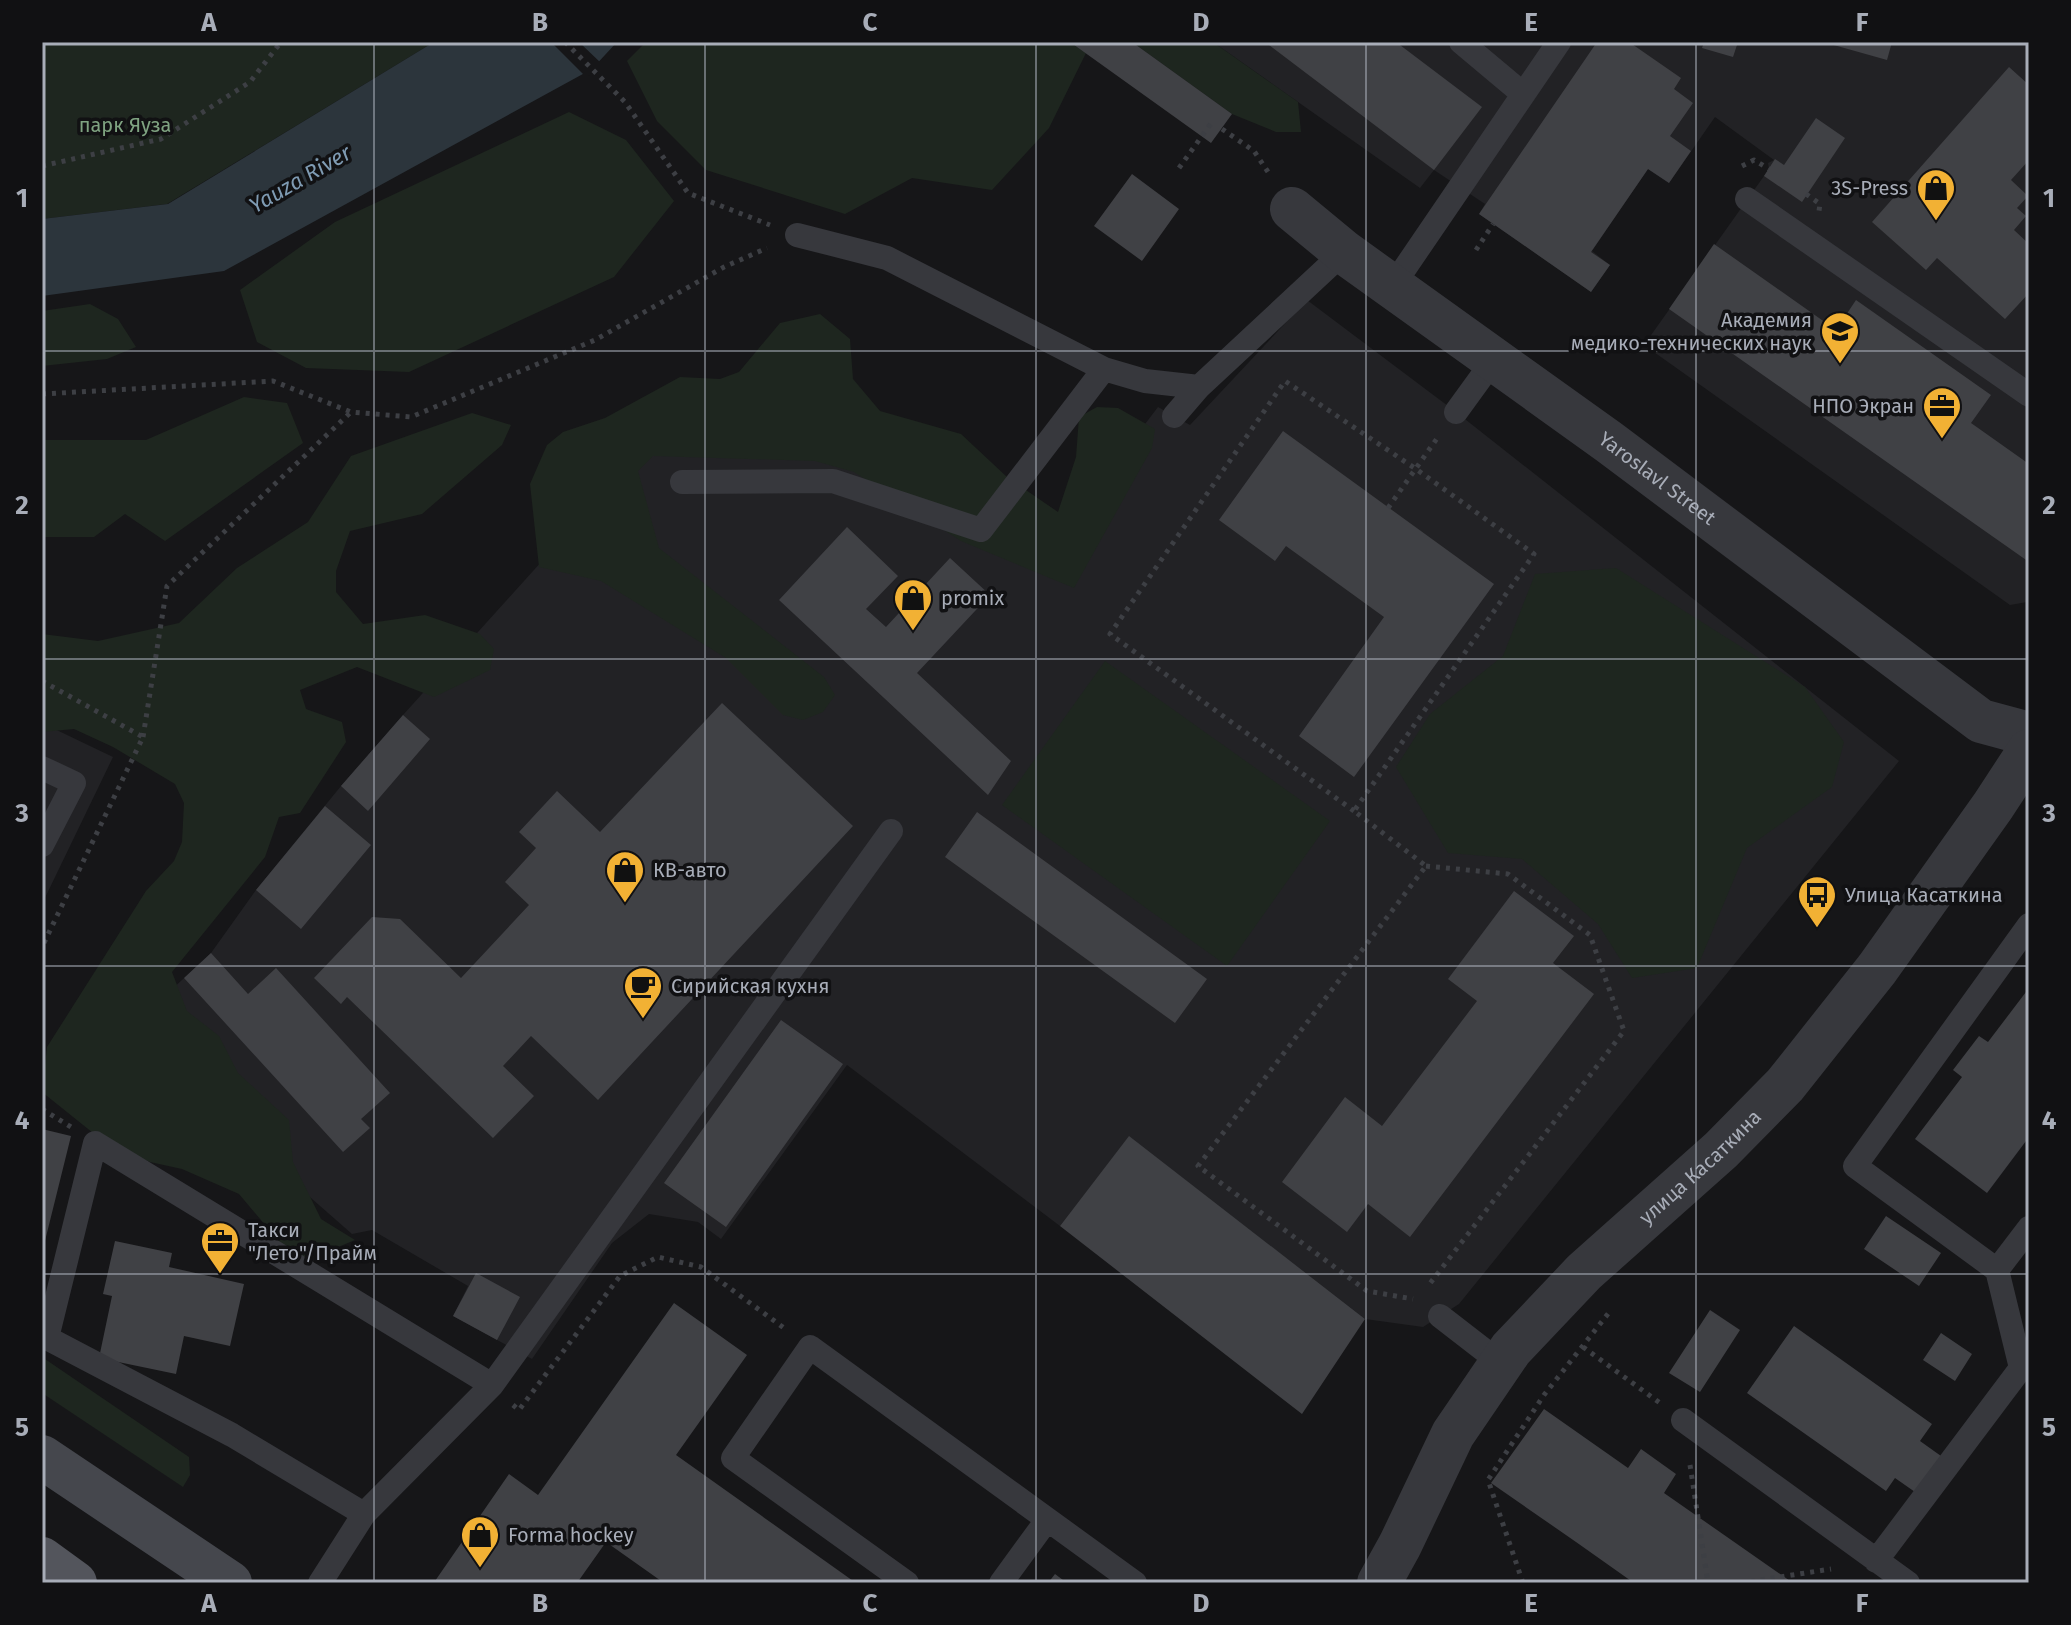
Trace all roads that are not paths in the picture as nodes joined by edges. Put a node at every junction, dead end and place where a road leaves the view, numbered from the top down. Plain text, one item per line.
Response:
1 (1461, 42) edge
2 (1559, 42) edge
3 (1523, 94) junction
4 (1747, 199) dead end
5 (1292, 209) dead end
6 (797, 235) road end
7 (1344, 252) junction
8 (1392, 287) junction
9 (1493, 361) junction
10 (1104, 369) junction
11 (1199, 387) junction
12 (2029, 395) edge
13 (1456, 412) road end
14 (1174, 416) dead end
15 (682, 482) dead end
16 (2029, 734) edge
17 (2029, 751) edge
18 (42, 768) edge
19 (891, 831) dead end
20 (42, 845) edge
21 (2029, 925) edge
22 (2029, 1228) edge
23 (1997, 1270) junction
24 (1440, 1316) dead end
25 (1502, 1364) junction
26 (492, 1385) junction
27 (1683, 1420) road end
28 (42, 1457) edge
29 (364, 1514) junction
30 (1047, 1520) junction
31 (42, 1559) edge
32 (1876, 1561) junction
33 (75, 1583) edge
34 (230, 1583) edge
35 (320, 1583) edge
36 (907, 1583) edge
37 (1001, 1583) edge
38 (1135, 1583) edge
39 (1379, 1583) edge
40 (1908, 1583) edge

1 - 3 lane
2 - 3 lane
3 - 8 lane
4 - 12 lane
5 - 7 street, Yaroslavl Street
6 - 10 lane
7 - 8 street, Yaroslavl Street
7 - 11 lane
8 - 9 street, Yaroslavl Street
9 - 13 lane
9 - 16 street, Yaroslavl Street
10 - 11 lane
10 - 15 lane
11 - 14 lane
17 - 25 street, улица Касаткина
18 - 20 lane
19 - 26 lane
21 - 23 lane
22 - 23 lane
23 - 32 lane
24 - 25 lane
25 - 39 street, улица Касаткина
26 - 29 lane
26 - 29 lane
27 - 32 lane
28 - 34 main road
29 - 35 lane
30 - 36 lane
30 - 37 lane
30 - 38 lane
31 - 33 main road
32 - 40 lane

